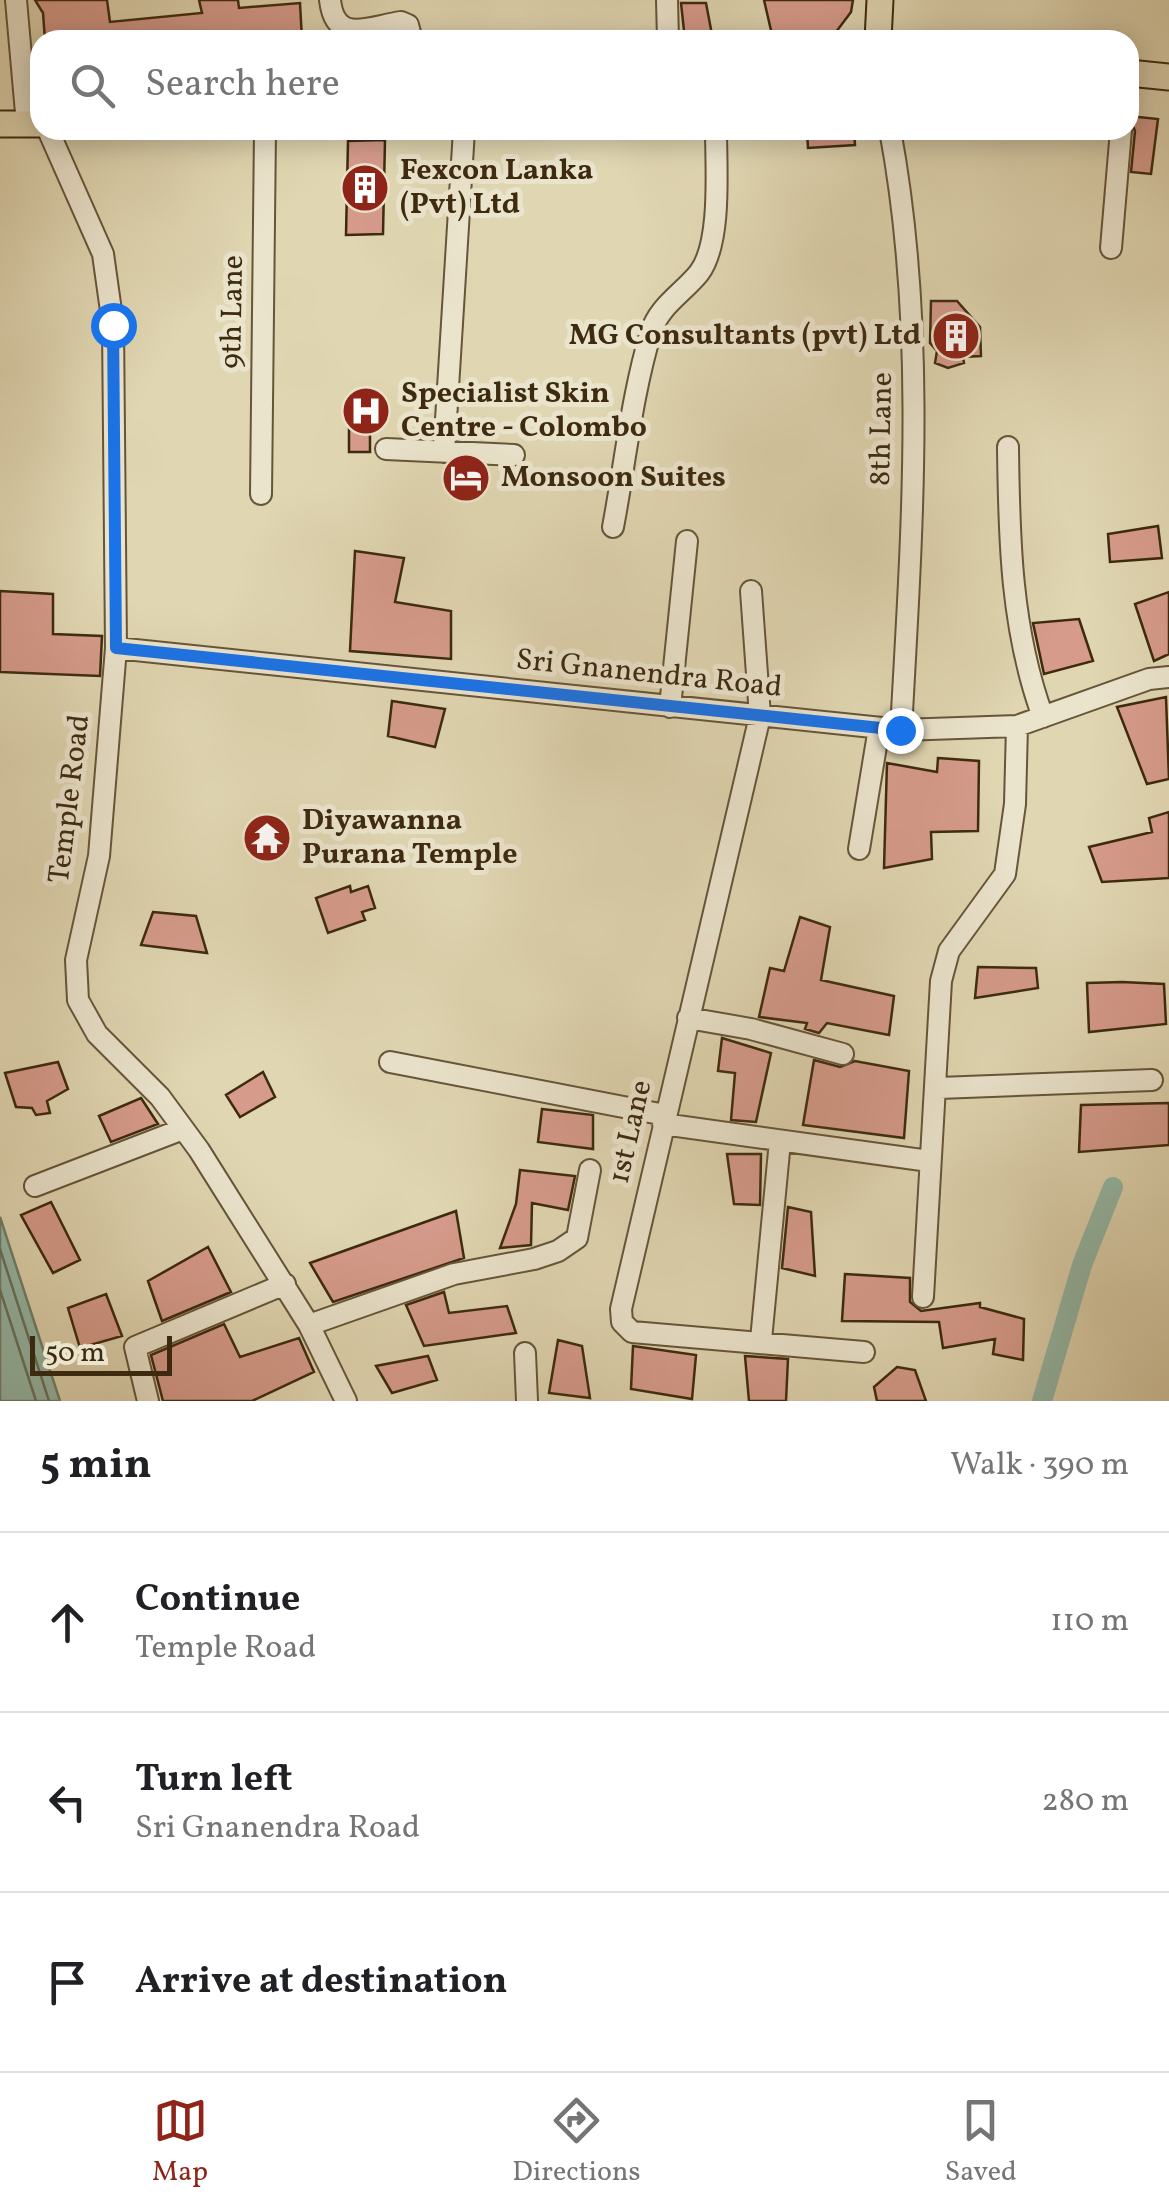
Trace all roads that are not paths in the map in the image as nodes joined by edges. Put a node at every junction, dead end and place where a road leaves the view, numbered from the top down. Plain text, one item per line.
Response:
1 (16, 0) edge
2 (330, 0) edge
3 (666, 0) edge
4 (880, 0) edge
5 (348, 30) edge
6 (348, 30) edge
7 (409, 30) edge
8 (668, 30) edge
9 (878, 30) edge
10 (1139, 74) edge
11 (1169, 76) edge
12 (30, 80) edge
13 (0, 124) edge
14 (30, 126) edge
15 (45, 140) edge
16 (265, 140) edge
17 (463, 140) edge
18 (716, 140) edge
19 (892, 140) edge
20 (1119, 140) edge
21 (1111, 248) dead end
22 (1008, 447) dead end
23 (386, 449) dead end
24 (444, 452) junction
25 (514, 456) dead end
26 (260, 494) dead end
27 (613, 528) dead end
28 (688, 541) dead end
29 (750, 591) dead end
30 (116, 648) junction
31 (1169, 676) edge
32 (670, 706) junction
33 (760, 716) junction
34 (1043, 717) junction
35 (1017, 726) junction
36 (878, 728) junction
37 (900, 730) junction
38 (859, 849) dead end
39 (688, 1018) junction
40 (844, 1054) dead end
41 (390, 1062) dead end
42 (1152, 1080) dead end
43 (938, 1088) junction
44 (664, 1120) junction
45 (183, 1128) junction
46 (780, 1141) junction
47 (929, 1161) junction
48 (590, 1170) dead end
49 (34, 1186) dead end
50 (285, 1284) junction
51 (923, 1298) dead end
52 (309, 1325) junction
53 (761, 1340) junction
54 (864, 1352) dead end
55 (525, 1353) dead end
56 (337, 1396) edge
57 (148, 1401) edge
58 (527, 1401) edge

1 - 12 street, Temple Road
2 - 6 street
3 - 8 street
4 - 9 main road
5 - 7 street
10 - 11 main road
13 - 14 main road
15 - 30 street, Temple Road
16 - 26 street, 9th Lane
17 - 24 street
18 - 27 street
19 - 37 street, 8th Lane
20 - 21 street
22 - 34 street
23 - 24 street
24 - 25 street
28 - 32 street
29 - 33 street, 1st Lane
30 - 32 street, Sri Gnanendra Road
30 - 45 street, Temple Road
31 - 34 street, Sri Gnanendra Road
32 - 33 street, Sri Gnanendra Road
33 - 36 street, Sri Gnanendra Road
33 - 39 street, 1st Lane
34 - 35 street, Sri Gnanendra Road
35 - 37 street, Sri Gnanendra Road
35 - 43 street
36 - 37 street, Sri Gnanendra Road
36 - 38 street
39 - 40 street
39 - 44 street, 1st Lane
41 - 44 street
42 - 43 street
43 - 47 street
44 - 46 street
44 - 53 street, 1st Lane
45 - 49 street
45 - 50 street, Temple Road
46 - 47 street
46 - 53 street
47 - 51 street
48 - 52 street
50 - 52 street, Temple Road
50 - 57 street
52 - 56 street, Temple Road
53 - 54 street, 1st Lane
55 - 58 street

